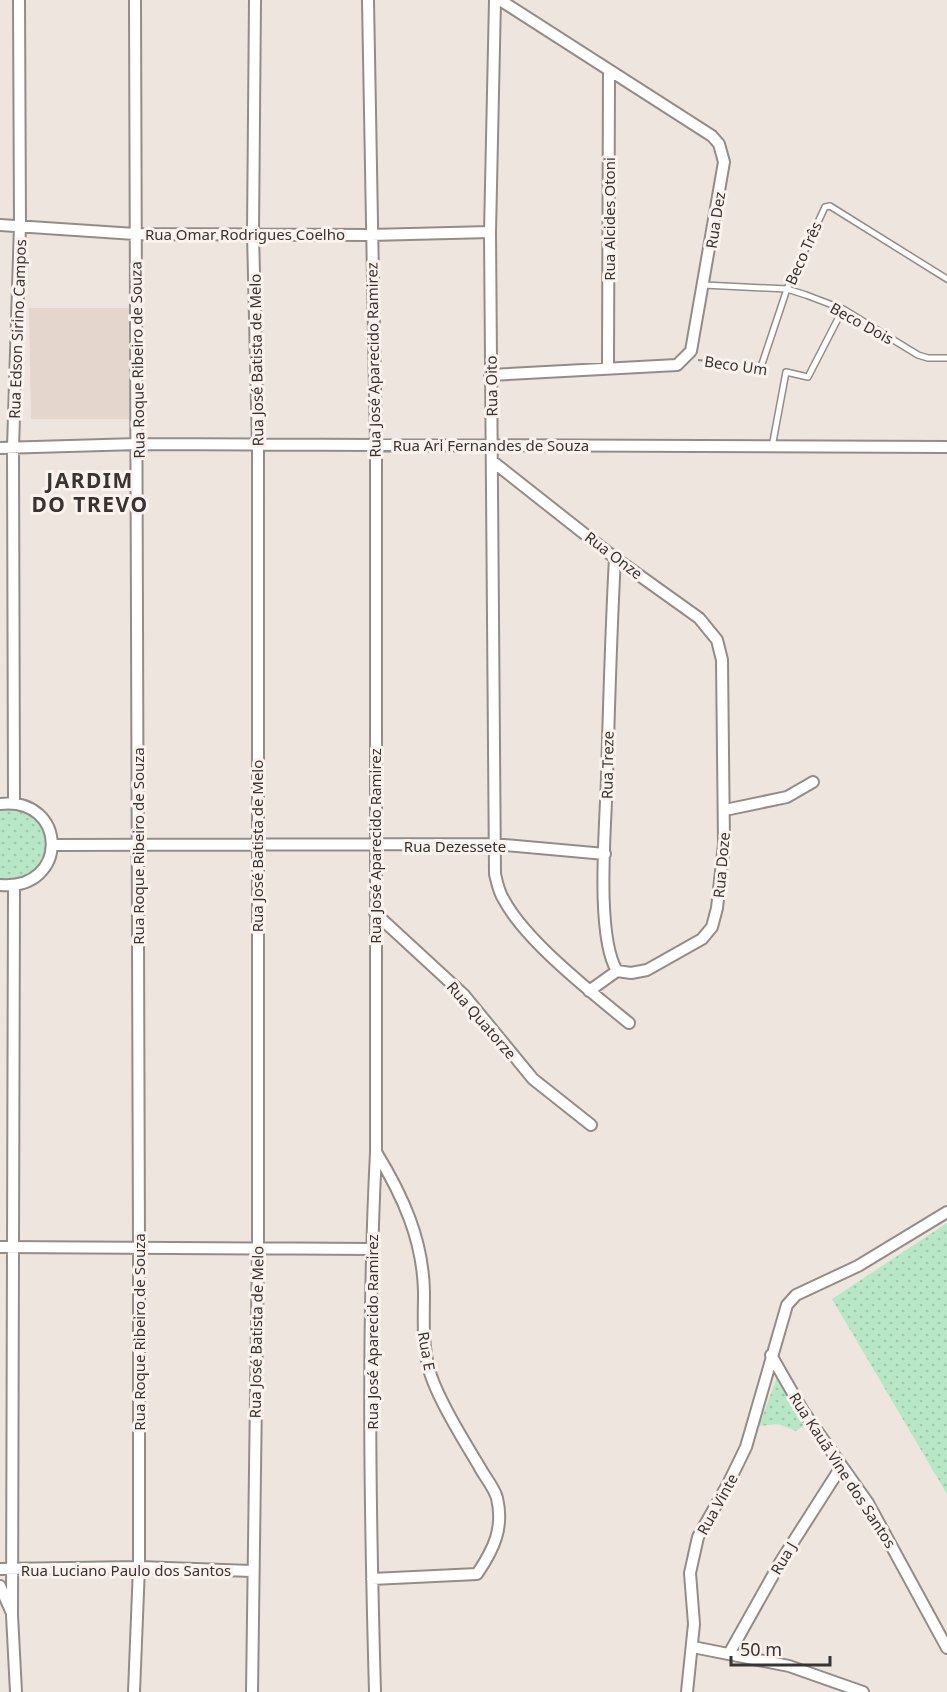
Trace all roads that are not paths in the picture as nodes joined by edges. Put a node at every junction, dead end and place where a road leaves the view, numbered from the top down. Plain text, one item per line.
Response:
1 (19, 0) edge
2 (135, 0) edge
3 (255, 0) edge
4 (368, 0) edge
5 (495, 0) edge
6 (500, 0) edge
7 (609, 70) junction
8 (0, 225) edge
9 (20, 225) junction
10 (490, 232) junction
11 (253, 233) junction
12 (135, 234) junction
13 (370, 235) junction
14 (947, 279) edge
15 (704, 285) junction
16 (787, 289) junction
17 (843, 309) junction
18 (947, 358) edge
19 (608, 368) junction
20 (761, 368) road end
21 (490, 375) junction
22 (138, 444) junction
23 (376, 445) junction
24 (492, 445) junction
25 (258, 446) junction
26 (771, 447) junction
27 (947, 447) edge
28 (0, 448) edge
29 (13, 448) junction
30 (492, 461) junction
31 (615, 558) junction
32 (722, 660) joint
33 (813, 782) dead end
34 (14, 803) junction
35 (0, 804) edge
36 (725, 810) junction
37 (138, 843) junction
38 (256, 843) junction
39 (493, 844) junction
40 (52, 845) junction
41 (375, 846) junction
42 (605, 854) junction
43 (0, 885) edge
44 (14, 886) junction
45 (375, 913) junction
46 (617, 971) junction
47 (589, 991) junction
48 (629, 1023) dead end
49 (591, 1125) dead end
50 (376, 1152) junction
51 (947, 1212) edge
52 (139, 1246) junction
53 (0, 1247) edge
54 (12, 1248) junction
55 (371, 1249) junction
56 (258, 1250) junction
57 (771, 1355) junction
58 (841, 1467) junction
59 (139, 1567) junction
60 (0, 1569) edge
61 (14, 1569) junction
62 (252, 1571) junction
63 (372, 1579) junction
64 (0, 1586) edge
65 (12, 1614) junction
66 (693, 1647) junction
67 (947, 1648) edge
68 (730, 1653) junction
69 (16, 1692) edge
70 (134, 1692) edge
71 (252, 1692) edge
72 (375, 1692) edge
73 (687, 1692) edge
74 (863, 1692) edge

1 - 9 street, Rua Edson Sirino Campos
2 - 12 street, Rua Roque Ribeiro de Souza
3 - 11 street, Rua José Batista de Melo
4 - 13 street, Rua José Aparecido Ramirez
5 - 10 street, Rua Oito
6 - 7 street, Rua Dez
7 - 15 street, Rua Dez
7 - 19 street, Rua Alcides Otoni
8 - 9 street, Rua Omar Rodrigues Coelho
9 - 12 street, Rua Omar Rodrigues Coelho
9 - 29 street, Rua Edson Sirino Campos
10 - 13 street, Rua Omar Rodrigues Coelho
10 - 21 street, Rua Oito
11 - 12 street, Rua Omar Rodrigues Coelho
11 - 13 street, Rua Omar Rodrigues Coelho
11 - 25 street, Rua José Batista de Melo
12 - 22 street, Rua Roque Ribeiro de Souza
13 - 23 street, Rua José Aparecido Ramirez
14 - 16 lane, Beco Três
15 - 16 lane, Beco Dois
15 - 19 street, Rua Dez
16 - 17 lane, Beco Dois
16 - 20 lane, Beco Três
17 - 18 lane, Beco Dois
17 - 26 lane, Beco Um
19 - 21 street
21 - 24 street, Rua Oito
22 - 25 street, Rua Ari Fernandes de Souza
22 - 29 street, Rua Ari Fernandes de Souza
22 - 37 street, Rua Roque Ribeiro de Souza
23 - 24 street, Rua Ari Fernandes de Souza
23 - 25 street, Rua Ari Fernandes de Souza
23 - 41 street, Rua José Aparecido Ramirez
24 - 26 street, Rua Ari Fernandes de Souza
24 - 30 street, Rua Oito
25 - 38 street, Rua José Batista de Melo
26 - 27 street, Rua Ari Fernandes de Souza
28 - 29 street, Rua Ari Fernandes de Souza
29 - 34 street, Rua Edson Sirino Campos
30 - 31 street, Rua Onze
30 - 39 street, Rua Oito
31 - 32 street, Rua Onze
31 - 42 street, Rua Treze
32 - 36 street, Rua Doze
33 - 36 street
34 - 35 street
34 - 40 street
36 - 46 street, Rua Doze
37 - 38 street, Rua Dezessete
37 - 40 street, Rua Dezessete
37 - 52 street, Rua Roque Ribeiro de Souza
38 - 41 street, Rua Dezessete
38 - 56 street, Rua José Batista de Melo
39 - 41 street, Rua Dezessete
39 - 42 street, Rua Dezessete
39 - 47 street
40 - 44 street
41 - 45 street, Rua José Aparecido Ramirez
42 - 46 street, Rua Treze
43 - 44 street
44 - 54 street
45 - 49 street, Rua Quatorze
45 - 50 street, Rua José Aparecido Ramirez
46 - 47 street
47 - 48 street
50 - 55 street, Rua José Aparecido Ramirez
50 - 63 street, Rua E
51 - 57 street, Rua Vinte
52 - 54 street
52 - 56 street
52 - 59 street, Rua Roque Ribeiro de Souza
53 - 54 street
54 - 61 street
55 - 56 street
55 - 63 street, Rua José Aparecido Ramirez
56 - 62 street, Rua José Batista de Melo
57 - 58 street, Rua Kauã Vine dos Santos
57 - 66 street, Rua Vinte
58 - 67 street, Rua Kauã Vine dos Santos
58 - 68 street, Rua J
59 - 61 street, Rua Luciano Paulo dos Santos
59 - 62 street, Rua Luciano Paulo dos Santos
59 - 70 street, Rua Roque Ribeiro de Souza
60 - 61 street, Rua Luciano Paulo dos Santos
61 - 65 street
62 - 71 street, Rua José Batista de Melo
63 - 72 street, Rua José Aparecido Ramirez
64 - 65 street
65 - 69 street
66 - 68 street
66 - 73 street, Rua Vinte
68 - 74 street

